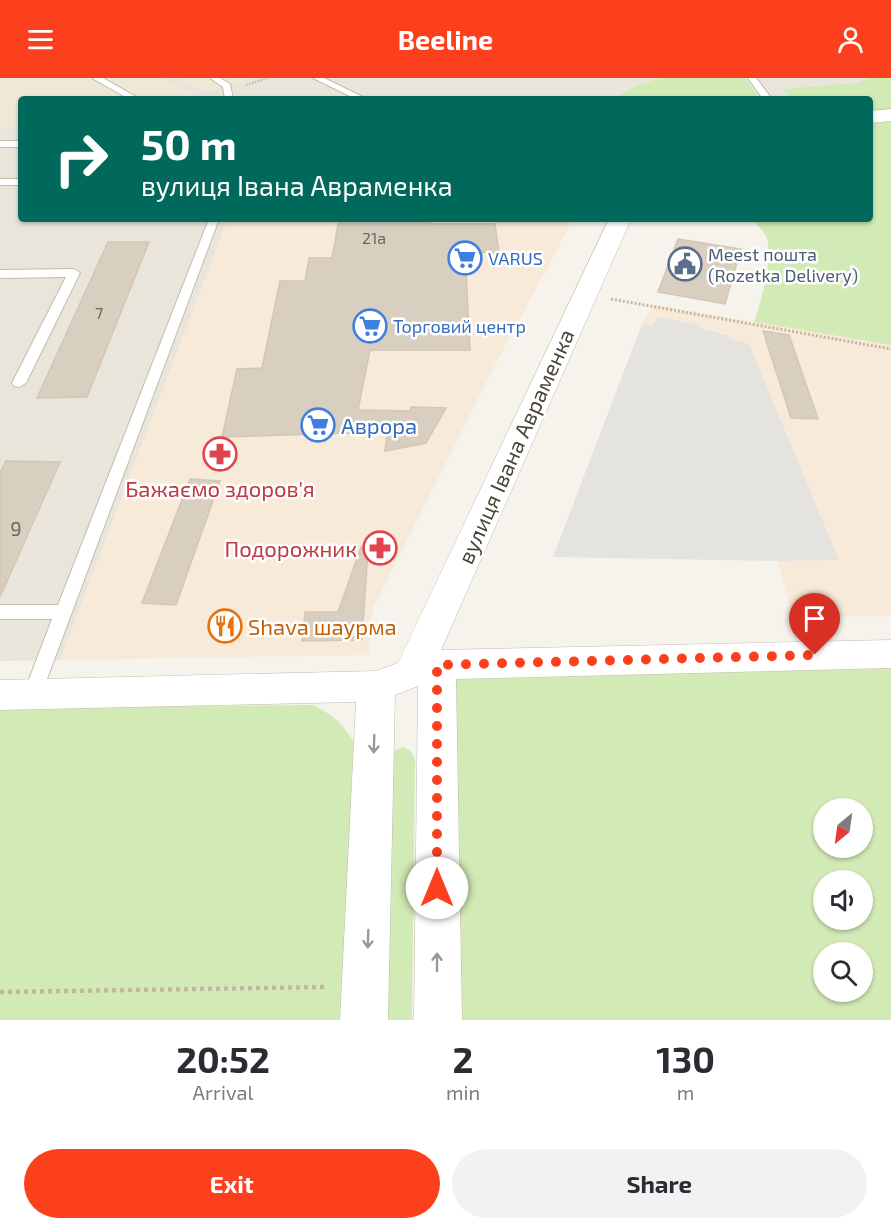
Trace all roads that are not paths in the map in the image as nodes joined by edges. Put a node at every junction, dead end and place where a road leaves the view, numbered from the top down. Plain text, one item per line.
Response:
1 (96, 78) edge
2 (214, 78) edge
3 (317, 78) edge
4 (752, 78) edge
5 (130, 96) edge
6 (229, 96) edge
7 (356, 96) edge
8 (766, 96) edge
9 (891, 115) edge
10 (873, 117) edge
11 (0, 144) edge
12 (18, 144) edge
13 (0, 182) edge
14 (18, 182) edge
15 (213, 222) edge
16 (619, 222) edge
17 (0, 274) edge
18 (19, 383) dead end
19 (0, 612) edge
20 (62, 612) junction
21 (891, 654) edge
22 (408, 674) junction
23 (16, 695) edge
24 (365, 1003) edge
25 (438, 1020) edge

1 - 5 lane
2 - 6 lane
3 - 7 lane
4 - 8 lane
9 - 10 street
11 - 12 lane
13 - 14 lane
15 - 20 lane
16 - 22 street, вулиця Івана Авраменка
17 - 18 lane
19 - 20 lane
20 - 23 lane
21 - 22 street
22 - 23 street
22 -> 24 street
25 -> 22 street

